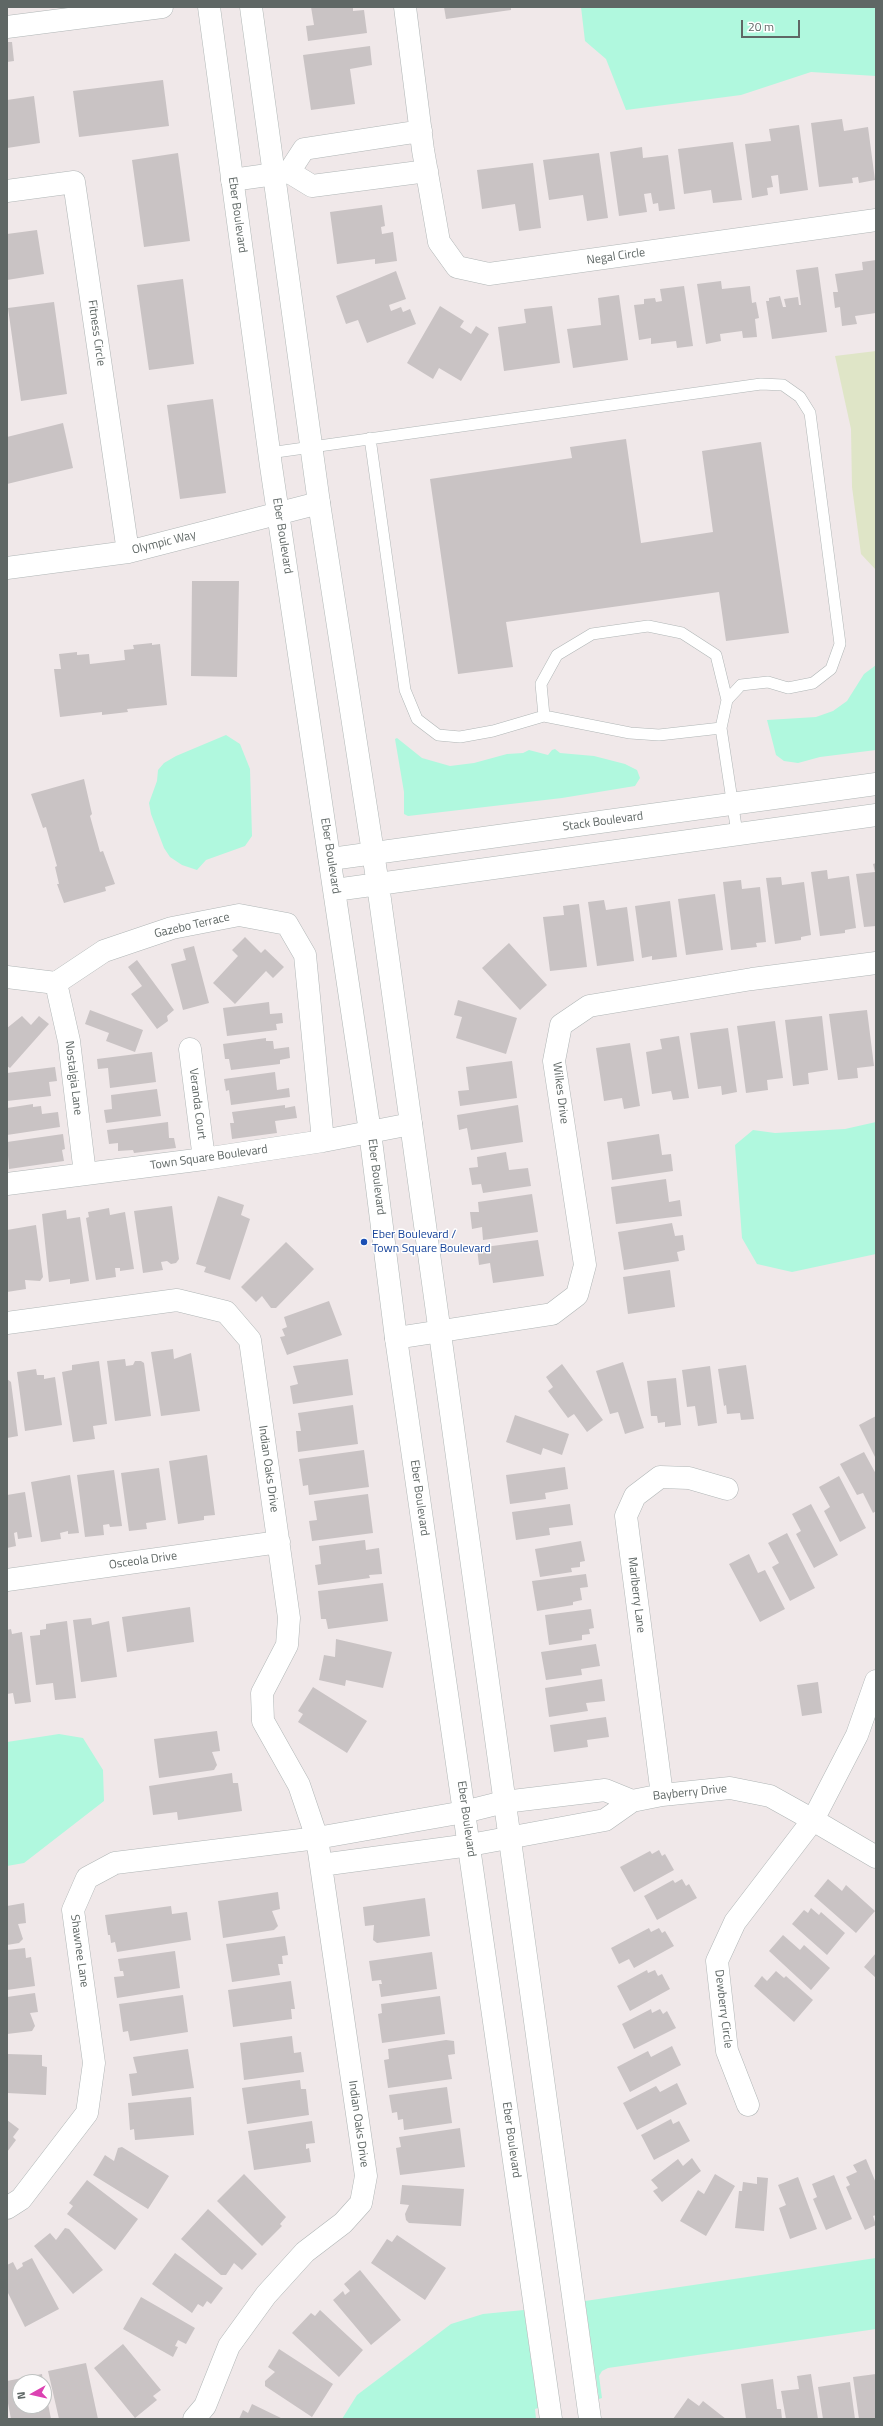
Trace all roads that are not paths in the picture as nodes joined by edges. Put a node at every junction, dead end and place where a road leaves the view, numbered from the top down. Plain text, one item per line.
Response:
1 (162, 7) edge
2 (209, 7) edge
3 (252, 7) edge
4 (405, 7) edge
5 (123, 10) edge
6 (7, 27) edge
7 (421, 131) junction
8 (427, 171) junction
9 (282, 173) junction
10 (232, 180) junction
11 (7, 191) edge
12 (876, 220) edge
13 (370, 438) junction
14 (311, 446) junction
15 (269, 453) junction
16 (319, 503) junction
17 (280, 514) junction
18 (128, 552) junction
19 (7, 568) edge
20 (727, 700) junction
21 (544, 716) junction
22 (721, 728) junction
23 (876, 784) edge
24 (733, 804) junction
25 (876, 815) edge
26 (737, 833) junction
27 (373, 853) junction
28 (331, 859) junction
29 (378, 885) junction
30 (335, 890) junction
31 (876, 963) edge
32 (7, 977) edge
33 (56, 983) junction
34 (190, 1049) dead end
35 (411, 1124) junction
36 (370, 1132) junction
37 (324, 1141) junction
38 (204, 1159) junction
39 (85, 1174) junction
40 (7, 1184) edge
41 (7, 1323) edge
42 (439, 1332) junction
43 (396, 1338) junction
44 (727, 1489) dead end
45 (279, 1542) junction
46 (7, 1580) edge
47 (876, 1681) edge
48 (662, 1795) junction
49 (632, 1801) junction
50 (504, 1802) junction
51 (464, 1812) junction
52 (813, 1820) junction
53 (375, 1827) junction
54 (317, 1838) junction
55 (510, 1838) junction
56 (470, 1845) junction
57 (378, 1857) junction
58 (876, 1857) edge
59 (321, 1865) junction
60 (748, 2105) dead end
61 (7, 2208) edge
62 (194, 2419) edge
63 (551, 2419) edge
64 (590, 2419) edge

1 - 5 street
2 - 10 street, Eber Boulevard
3 - 9 street
4 - 7 street, Negal Circle
5 - 6 street
7 - 8 street, Negal Circle
7 - 9 street
8 - 9 street
8 - 12 street, Negal Circle
9 - 10 street
9 - 14 street
10 - 15 street, Eber Boulevard
11 - 18 street, Fitness Circle
13 - 14 lane
13 - 20 lane
13 - 21 lane
14 - 15 lane
14 - 16 street
15 - 17 street, Eber Boulevard
16 - 17 street, Olympic Way
16 - 27 street
17 - 18 street, Olympic Way
17 - 28 street, Eber Boulevard
18 - 19 street, Olympic Way
20 - 21 lane
20 - 22 lane
21 - 22 lane
22 - 24 lane
23 - 24 street, Stack Boulevard
24 - 26 lane
24 - 27 street, Stack Boulevard
25 - 26 street
26 - 29 street
27 - 28 street, Stack Boulevard
27 - 29 street
28 - 30 street, Eber Boulevard
29 - 30 street
29 - 35 street
30 - 36 street, Eber Boulevard
31 - 42 street, Wilkes Drive
32 - 33 street
33 - 37 street, Gazebo Terrace
33 - 39 street, Nostalgia Lane
34 - 38 street, Veranda Court
35 - 36 street, Town Square Boulevard
35 - 42 street
36 - 37 street, Town Square Boulevard
36 - 43 street, Eber Boulevard
37 - 38 street, Town Square Boulevard
38 - 39 street, Town Square Boulevard
39 - 40 street, Town Square Boulevard
41 - 45 street, Indian Oaks Drive
42 - 43 street, Wilkes Drive
42 - 50 street
43 - 51 street, Eber Boulevard
44 - 48 street, Marlberry Lane
45 - 46 street, Osceola Drive
45 - 54 street, Indian Oaks Drive
47 - 52 street
48 - 49 street, Bayberry Drive
48 - 52 street, Bayberry Drive
49 - 50 street
49 - 55 street, Bayberry Drive
50 - 51 street
50 - 55 street
51 - 53 street
51 - 56 street, Eber Boulevard
52 - 58 street, Bayberry Drive
52 - 60 street, Dewberry Circle
53 - 54 street
53 - 57 street
54 - 59 street, Indian Oaks Drive
54 - 61 street, Shawnee Lane
55 - 56 street, Bayberry Drive
55 - 64 street
56 - 57 street
56 - 63 street, Eber Boulevard
57 - 59 street
59 - 62 street, Indian Oaks Drive

